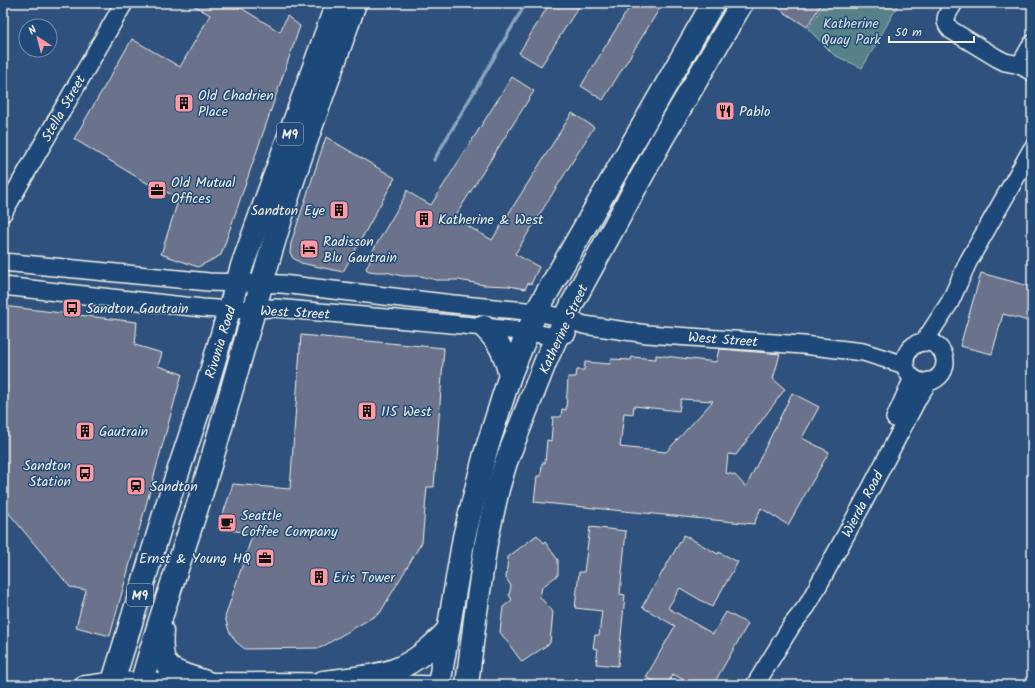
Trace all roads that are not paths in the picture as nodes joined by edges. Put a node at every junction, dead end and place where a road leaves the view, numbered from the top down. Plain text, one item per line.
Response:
1 (124, 3) edge
2 (338, 3) edge
3 (355, 3) edge
4 (713, 3) edge
5 (727, 3) edge
6 (742, 3) edge
7 (954, 3) edge
8 (1032, 44) edge
9 (1026, 68) edge
10 (1032, 149) edge
11 (3, 213) edge
12 (3, 262) edge
13 (238, 283) junction
14 (261, 283) junction
15 (3, 286) edge
16 (950, 302) junction
17 (254, 309) junction
18 (230, 310) junction
19 (536, 312) junction
20 (574, 322) junction
21 (484, 328) junction
22 (528, 332) junction
23 (556, 337) junction
24 (918, 344) junction
25 (941, 350) junction
26 (863, 352) junction
27 (510, 375) junction
28 (916, 375) junction
29 (228, 403) junction
30 (166, 508) junction
31 (163, 610) junction
32 (448, 630) junction
33 (206, 682) junction
34 (323, 682) junction
35 (113, 683) edge
36 (142, 683) edge
37 (83, 685) edge
38 (438, 685) edge
39 (467, 685) edge
40 (755, 685) edge

1 - 11 street, Stella Street
2 - 13 main road, Rivonia Road / M9
3 - 14 main road, Rivonia Road / M9
4 - 19 main road, Katherine Street
5 - 19 main road
6 - 20 main road, Katherine Street
7 - 9 street
8 - 9 street
10 - 16 street
12 - 13 street, West Street
13 - 14 street, West Street
13 - 18 main road, Rivonia Road / M9
14 - 17 main road, Rivonia Road / M9
14 - 19 street, West Street
15 - 18 street, West Street
16 - 24 street
16 - 25 street
17 - 18 street, West Street
17 - 21 street, West Street
17 - 29 main road, Rivonia Road / M9
18 - 30 main road, Rivonia Road / M9
19 - 20 street, West Street
19 - 22 main road, Katherine Street
20 - 23 main road, Katherine Street
20 - 26 street, West Street
21 - 22 street, West Street
21 - 27 main road
22 - 23 street, West Street
22 - 27 main road, Katherine Street
23 - 39 main road, Katherine Street
24 - 25 street
24 - 26 street, West Street
24 - 28 street
25 - 28 street
26 - 28 street, West Street
27 - 32 main road, Katherine Street
28 - 40 street, Wierda Road
29 - 30 main road
29 - 31 main road, Rivonia Road / M9
30 - 35 main road, Rivonia Road / M9
31 - 33 main road
31 - 36 main road, Rivonia Road / M9
32 - 34 main road
32 - 38 main road, Katherine Street
33 - 34 street
33 - 36 street
34 - 38 street
35 - 36 street
35 - 37 street

